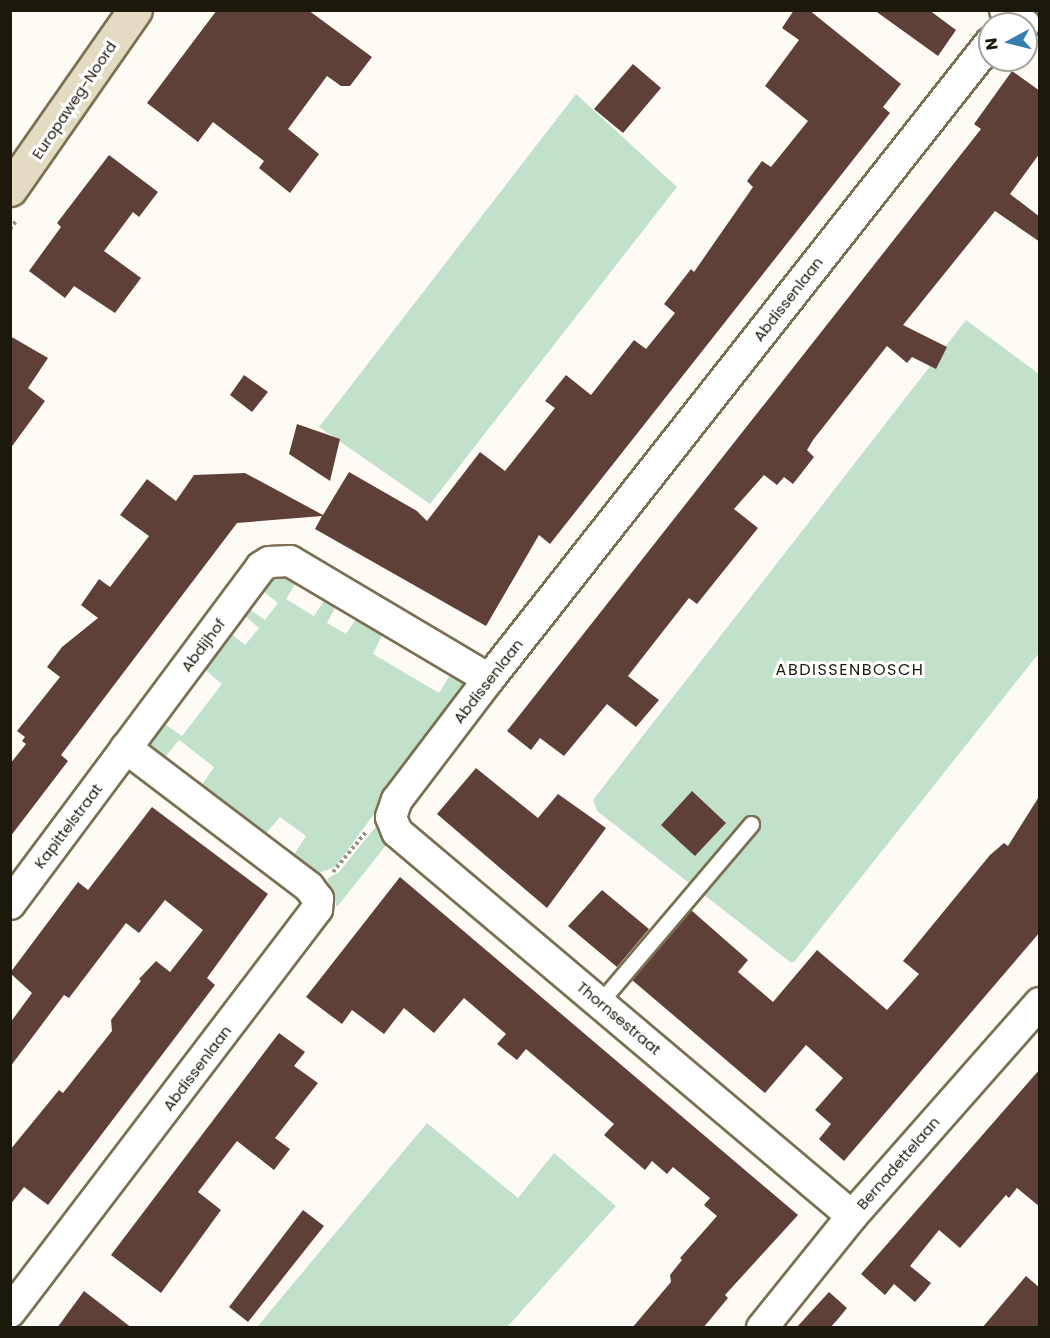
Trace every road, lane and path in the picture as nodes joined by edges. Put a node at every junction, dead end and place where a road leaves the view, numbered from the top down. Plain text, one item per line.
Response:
1 (135, 10) edge
2 (978, 58) edge
3 (10, 189) edge
4 (489, 679) junction
5 (126, 748) junction
6 (391, 817) junction
7 (751, 824) dead end
8 (309, 887) junction
9 (10, 904) edge
10 (601, 1001) junction
11 (1040, 1003) edge
12 (852, 1216) junction
13 (10, 1312) edge
14 (762, 1328) edge

1 - 3 street, Europaweg-Noord
2 - 4 street, Abdissenlaan
4 - 5 street, Abdijhof
4 - 6 street, Abdissenlaan
5 - 8 street
5 - 9 street, Kapittelstraat
6 - 8 path
6 - 10 street, Thornsestraat
7 - 10 lane
8 - 13 street, Abdissenlaan
10 - 12 street, Thornsestraat
11 - 12 street, Bernadettelaan
12 - 14 street, Bernadettelaan

